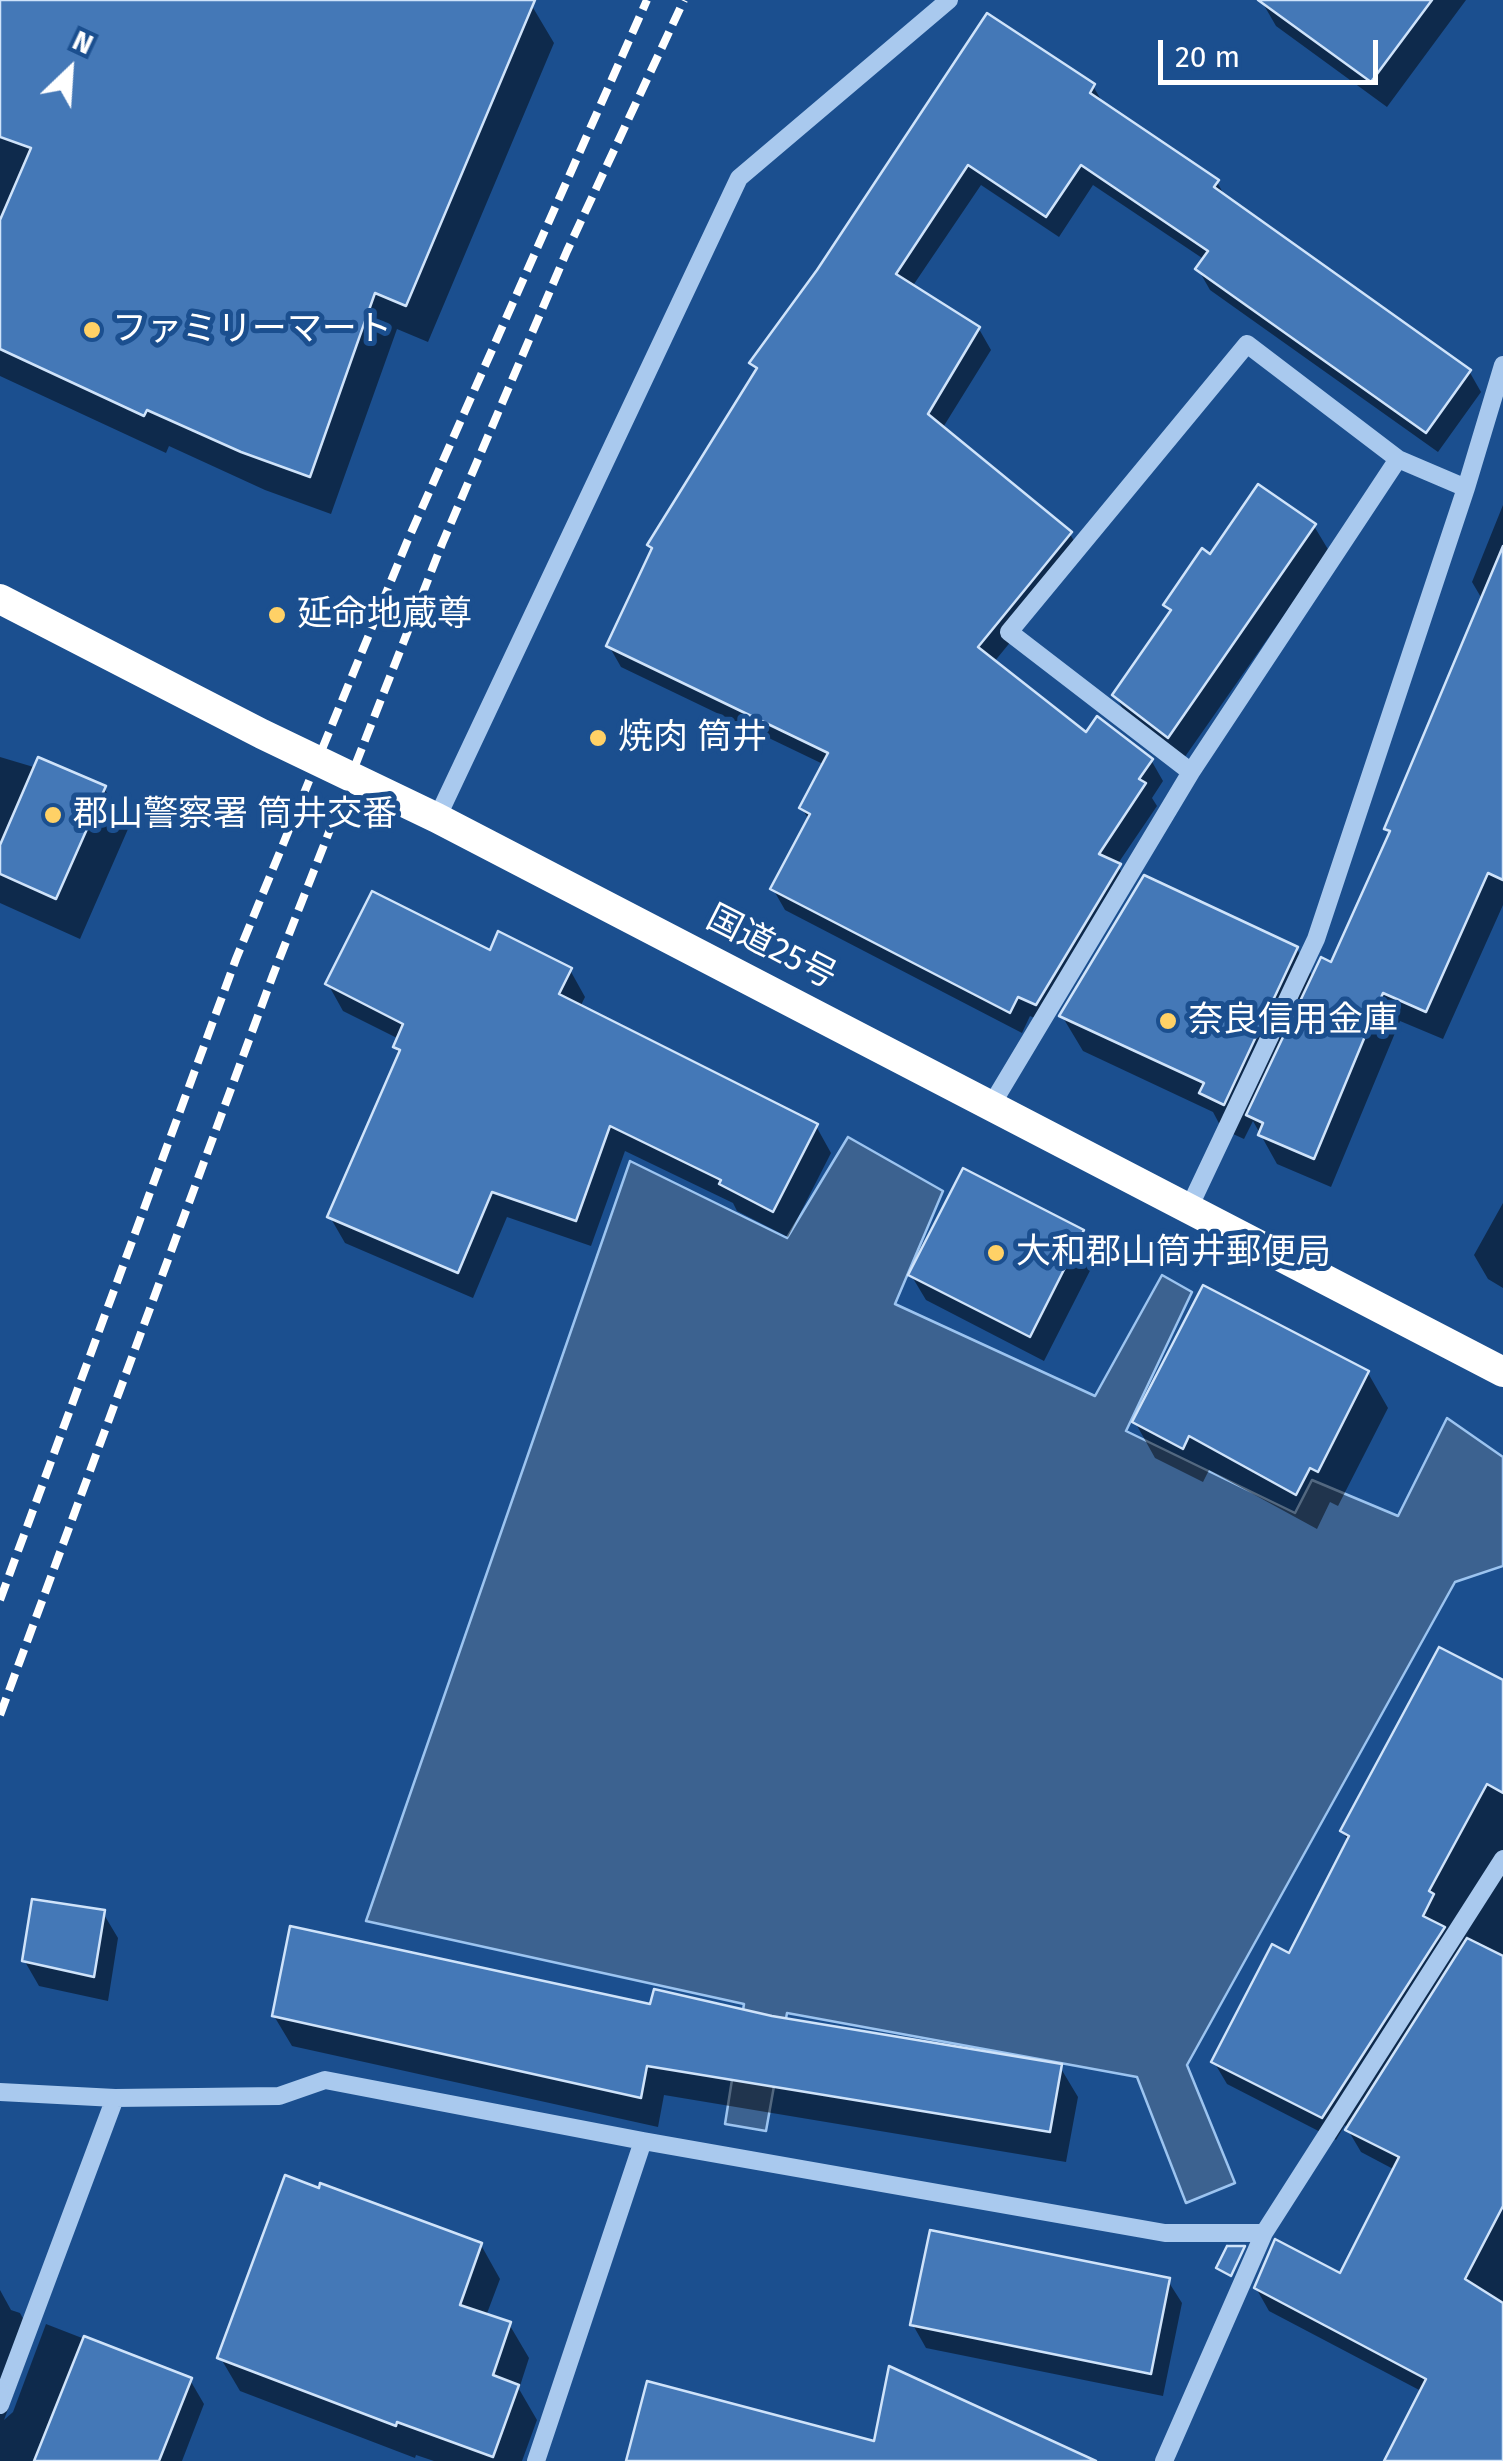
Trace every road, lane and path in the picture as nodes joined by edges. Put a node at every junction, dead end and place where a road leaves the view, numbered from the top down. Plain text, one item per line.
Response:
1 (949, 0) edge
2 (1503, 365) edge
3 (1398, 459) junction
4 (1466, 488) junction
5 (0, 600) edge
6 (1191, 772) junction
7 (437, 818) junction
8 (992, 1104) junction
9 (1188, 1210) junction
10 (1503, 1372) edge
11 (1503, 1859) edge
12 (0, 2092) edge
13 (115, 2098) junction
14 (643, 2141) junction
15 (1264, 2232) junction
16 (0, 2405) edge
17 (536, 2461) edge
18 (1164, 2461) edge

1 - 7 street
2 - 4 street
3 - 4 street
3 - 6 street
3 - 6 street
4 - 9 street
5 - 7 highway, 国道25号
6 - 8 street
7 - 8 highway, 国道25号
8 - 9 highway, 国道25号
9 - 10 highway, 国道25号
11 - 15 street
12 - 13 street
13 - 14 street
13 - 16 street
14 - 15 street
14 - 17 street
15 - 18 street

